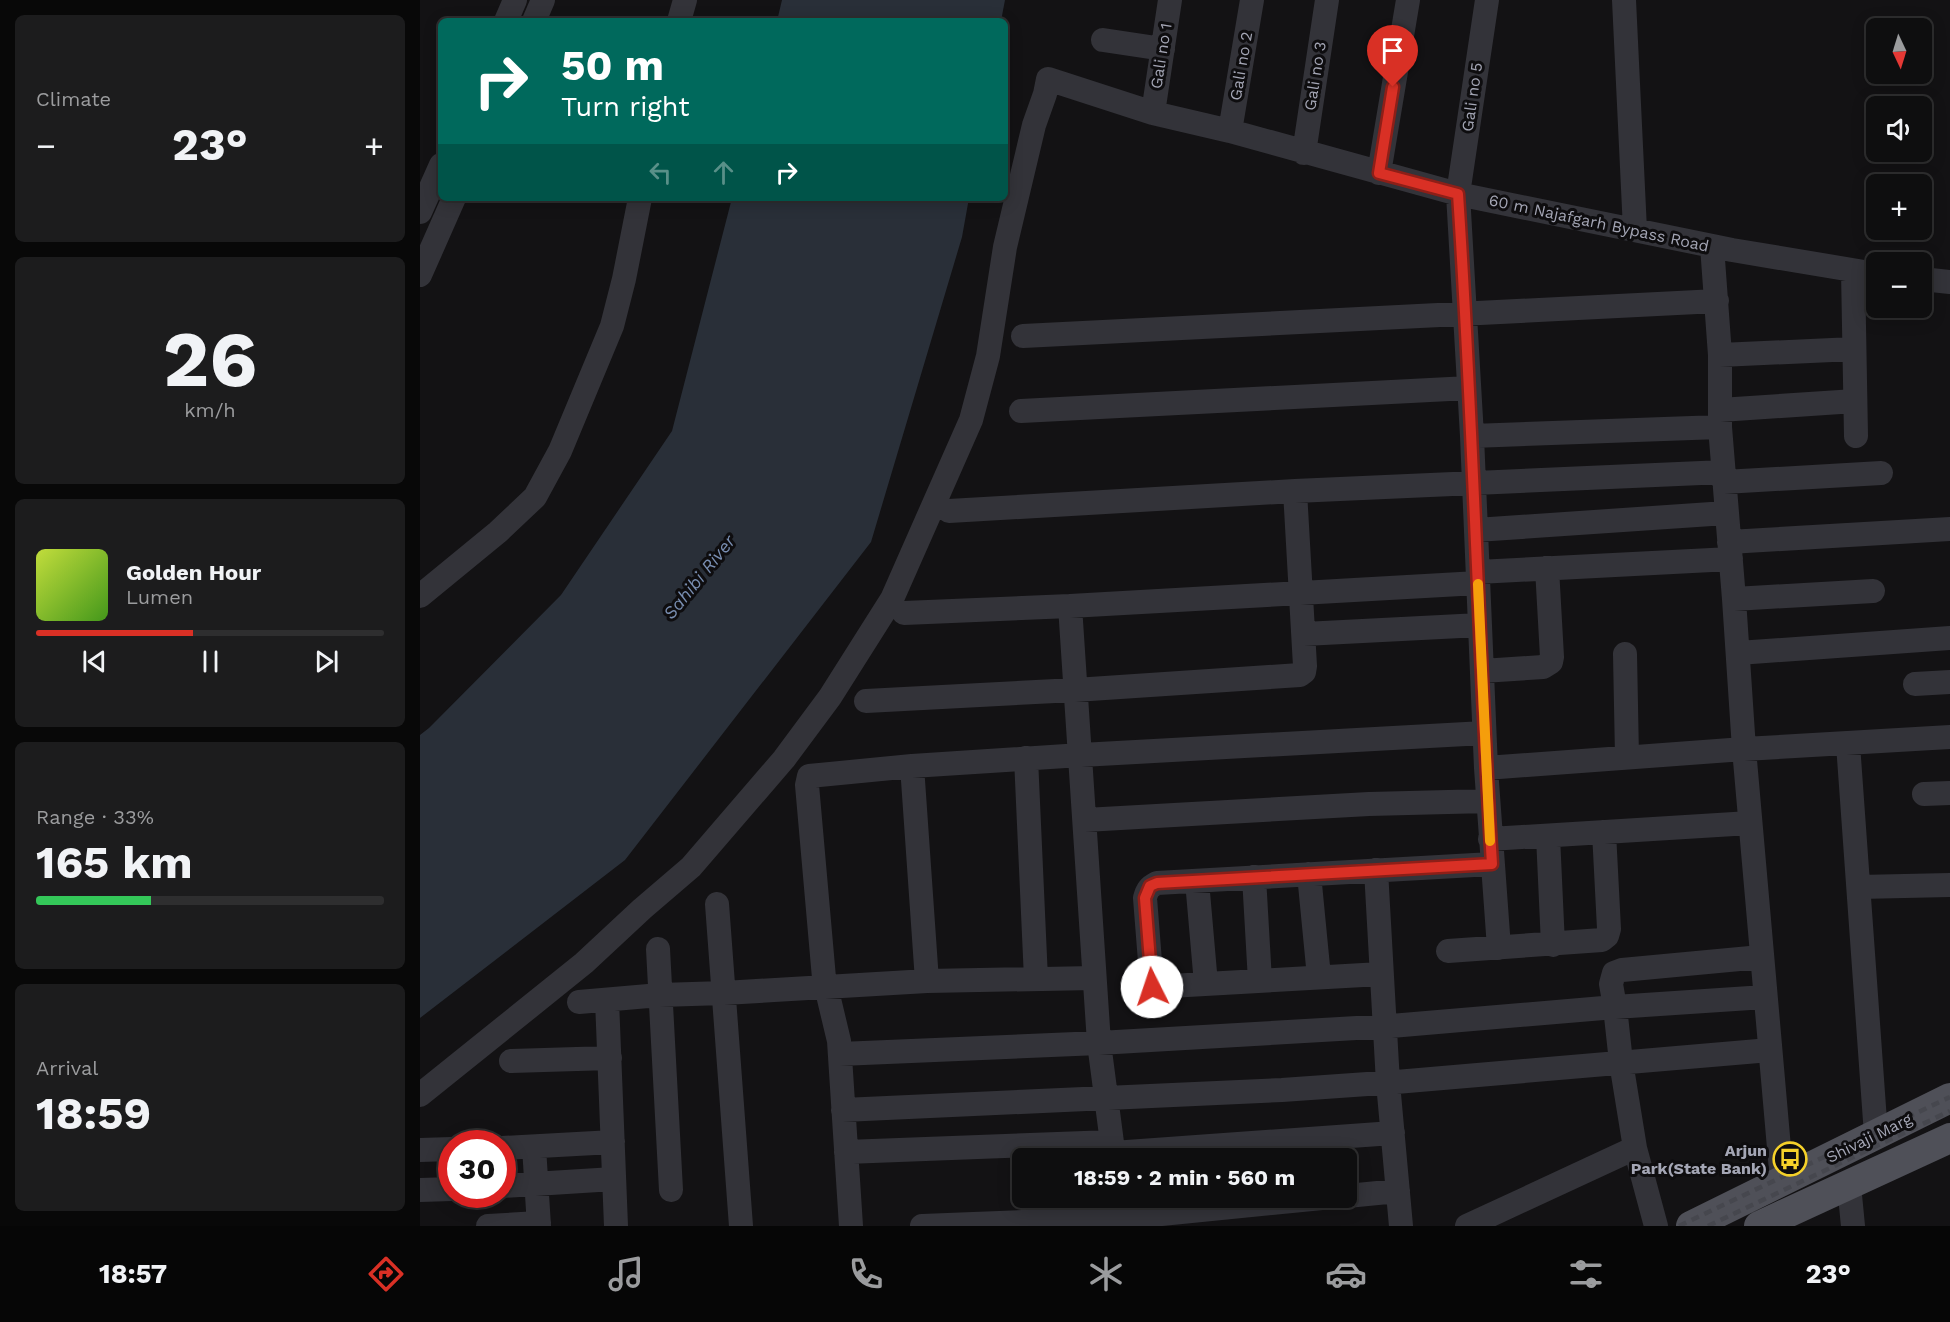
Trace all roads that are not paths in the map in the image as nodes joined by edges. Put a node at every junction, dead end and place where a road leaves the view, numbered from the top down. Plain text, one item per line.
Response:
1 (515, 0) edge
2 (543, 0) edge
3 (685, 0) edge
4 (1170, 0) edge
5 (1252, 0) edge
6 (1327, 0) edge
7 (1408, 0) edge
8 (1487, 0) edge
9 (1624, 0) edge
10 (507, 18) edge
11 (535, 18) edge
12 (680, 18) edge
13 (1103, 40) dead end
14 (1162, 49) junction
15 (1153, 113) junction
16 (1230, 131) junction
17 (1304, 153) junction
18 (438, 172) edge
19 (1379, 173) junction
20 (1458, 194) junction
21 (453, 201) edge
22 (639, 201) edge
23 (420, 212) edge
24 (1635, 230) junction
25 (1712, 246) junction
26 (1853, 271) junction
27 (1866, 273) edge
28 (420, 275) edge
29 (1932, 280) edge
30 (1950, 282) edge
31 (1717, 301) junction
32 (1466, 314) junction
33 (1023, 336) dead end
34 (1854, 349) junction
35 (1720, 355) junction
36 (1469, 388) junction
37 (1855, 401) junction
38 (1021, 411) dead end
39 (1720, 418) junction
40 (1472, 436) junction
41 (1856, 436) dead end
42 (1881, 473) dead end
43 (1724, 477) junction
44 (1474, 483) junction
45 (1295, 491) junction
46 (949, 512) dead end
47 (1726, 513) junction
48 (1950, 529) edge
49 (1476, 530) junction
50 (1730, 551) junction
51 (1547, 568) junction
52 (1478, 578) junction
53 (1873, 591) dead end
54 (1301, 594) junction
55 (420, 596) edge
56 (1734, 599) junction
57 (1070, 606) junction
58 (904, 613) dead end
59 (1480, 625) junction
60 (1304, 634) junction
61 (1950, 638) edge
62 (1738, 653) junction
63 (1625, 654) dead end
64 (1482, 671) junction
65 (1950, 682) edge
66 (1915, 684) dead end
67 (1075, 690) junction
68 (867, 701) dead end
69 (1484, 733) junction
70 (1950, 737) edge
71 (1848, 744) junction
72 (1744, 749) junction
73 (1081, 755) junction
74 (1628, 758) junction
75 (1026, 759) junction
76 (912, 766) junction
77 (1486, 768) junction
78 (1950, 793) edge
79 (1924, 794) dead end
80 (1488, 801) junction
81 (1085, 820) junction
82 (1749, 823) junction
83 (1604, 832) junction
84 (1548, 836) junction
85 (1490, 839) junction
86 (1492, 864) junction
87 (1376, 870) junction
88 (1309, 874) junction
89 (1254, 877) junction
90 (1197, 881) junction
91 (1950, 885) edge
92 (1859, 887) junction
93 (717, 904) dead end
94 (1608, 932) junction
95 (1553, 945) junction
96 (658, 948) dead end
97 (1499, 948) junction
98 (1448, 951) dead end
99 (1761, 957) junction
100 (1381, 974) junction
101 (1319, 977) junction
102 (1094, 978) junction
103 (1036, 980) junction
104 (927, 981) junction
105 (1260, 981) junction
106 (1611, 981) junction
107 (1206, 984) junction
108 (826, 987) junction
109 (724, 993) junction
110 (660, 995) junction
111 (1765, 998) junction
112 (607, 1000) junction
113 (579, 1002) dead end
114 (1615, 1007) junction
115 (1386, 1026) junction
116 (1099, 1043) junction
117 (1770, 1050) junction
118 (840, 1054) junction
119 (610, 1058) junction
120 (511, 1061) dead end
121 (1621, 1062) junction
122 (1389, 1083) junction
123 (420, 1095) edge
124 (1106, 1097) junction
125 (1950, 1098) edge
126 (843, 1110) junction
127 (1393, 1133) junction
128 (1876, 1135) junction
129 (1950, 1138) edge
130 (613, 1142) junction
131 (534, 1147) junction
132 (516, 1148) edge
133 (1113, 1148) edge
134 (1160, 1148) edge
135 (1635, 1148) junction
136 (438, 1149) edge
137 (420, 1150) edge
138 (1012, 1151) edge
139 (846, 1152) junction
140 (614, 1179) junction
141 (1782, 1182) junction
142 (536, 1185) junction
143 (1849, 1185) junction
144 (516, 1186) edge
145 (438, 1189) edge
146 (420, 1190) edge
147 (671, 1190) dead end
148 (1398, 1191) junction
149 (1357, 1195) edge
150 (1120, 1208) edge
151 (539, 1225) edge
152 (488, 1226) edge
153 (497, 1226) edge
154 (616, 1226) edge
155 (741, 1226) edge
156 (851, 1226) edge
157 (922, 1226) edge
158 (1401, 1226) edge
159 (1467, 1226) edge
160 (1656, 1226) edge
161 (1690, 1226) edge
162 (1759, 1226) edge
163 (1853, 1226) edge

1 - 10 street
2 - 11 street
3 - 12 street
4 - 14 street, Gali no 1
5 - 16 street, Gali no 2
6 - 17 street, Gali no 3
7 - 19 street
8 - 20 street, Gali no 5
9 - 24 street
13 - 14 street, Gali no 1
14 - 15 street, Gali no 1
15 - 16 street, 60 m Najafgarh Bypass Road
15 - 123 street, 60 m Najafgarh Bypass Road
16 - 17 street, 60 m Najafgarh Bypass Road
17 - 19 street, 60 m Najafgarh Bypass Road
18 - 23 street
19 - 20 street, 60 m Najafgarh Bypass Road
20 - 24 street, 60 m Najafgarh Bypass Road
20 - 32 street, Gali no 5
21 - 28 street
22 - 55 street
24 - 25 street, 60 m Najafgarh Bypass Road
25 - 26 street, 60 m Najafgarh Bypass Road
25 - 31 street
26 - 27 street, 60 m Najafgarh Bypass Road
26 - 34 street
29 - 30 street
31 - 32 street
31 - 35 street
32 - 33 street
32 - 36 street, Gali no 5
34 - 35 street
34 - 37 street
35 - 39 street
36 - 38 street
36 - 40 street, Gali no 5
37 - 39 street
37 - 41 street
39 - 40 street
39 - 43 street
40 - 44 street, Gali no 5
42 - 43 street
43 - 44 street
43 - 47 street
44 - 45 street
44 - 49 street, Gali no 5
45 - 46 street
45 - 54 street
47 - 49 street
47 - 50 street
48 - 50 street
49 - 52 street, Gali no 5
50 - 51 street
50 - 56 street
51 - 52 street
51 - 64 street
52 - 54 street
52 - 59 street, Gali no 5
53 - 56 street
54 - 57 street
54 - 60 street
56 - 62 street
57 - 58 street
57 - 67 street
59 - 60 street
59 - 64 street, Gali no 5
60 - 67 street
61 - 62 street
62 - 72 street
63 - 74 street
64 - 69 street, Gali no 5
65 - 66 street
67 - 68 street
67 - 73 street
69 - 73 street
69 - 77 street, Gali no 5
70 - 71 street
71 - 72 street
71 - 92 street
72 - 74 street
72 - 82 street
73 - 75 street
73 - 81 street
74 - 77 street
75 - 76 street
75 - 103 street
76 - 104 street
76 - 108 street
77 - 80 street, Gali no 5
78 - 79 street
80 - 81 street
80 - 85 street, Gali no 5
81 - 102 street
82 - 83 street
82 - 99 street
83 - 84 street
83 - 94 street
84 - 85 street
84 - 95 street
85 - 86 street, Gali no 5
86 - 87 street
86 - 97 street, Gali no 5
87 - 88 street
87 - 100 street
88 - 89 street
88 - 101 street
89 - 90 street
89 - 105 street
90 - 107 street
90 - 107 street
91 - 92 street
92 - 128 street
93 - 109 street
94 - 95 street
94 - 106 street
95 - 97 street
96 - 110 street
97 - 98 street
99 - 106 street
99 - 111 street
100 - 101 street
100 - 115 street
101 - 105 street
102 - 103 street
102 - 116 street
103 - 104 street
104 - 108 street
105 - 107 street
106 - 114 street
108 - 109 street
108 - 118 street
109 - 110 street
109 - 155 street
110 - 112 street
110 - 147 street
111 - 114 street
111 - 117 street
112 - 113 street
112 - 119 street
114 - 115 street
114 - 121 street
115 - 116 street
115 - 122 street
116 - 118 street
116 - 124 street
117 - 121 street
117 - 141 street
118 - 126 street
119 - 120 street
119 - 130 street
121 - 122 street
121 - 135 street
122 - 124 street
122 - 127 street
124 - 126 street
124 - 133 street
125 - 128 main road, Shivaji Marg
126 - 139 street
127 - 134 street
127 - 148 street
128 - 141 main road, Shivaji Marg
129 - 143 main road, Shivaji Marg
130 - 131 street
130 - 140 street
131 - 132 street
131 - 142 street
135 - 159 street
135 - 160 street
136 - 137 street
138 - 139 street
139 - 156 street
140 - 142 street
140 - 154 street
141 - 161 main road, Shivaji Marg
142 - 144 street
142 - 151 street
143 - 162 main road, Shivaji Marg
143 - 163 street
145 - 146 street
148 - 149 street
148 - 158 street
150 - 157 street
151 - 153 street
152 - 153 street

